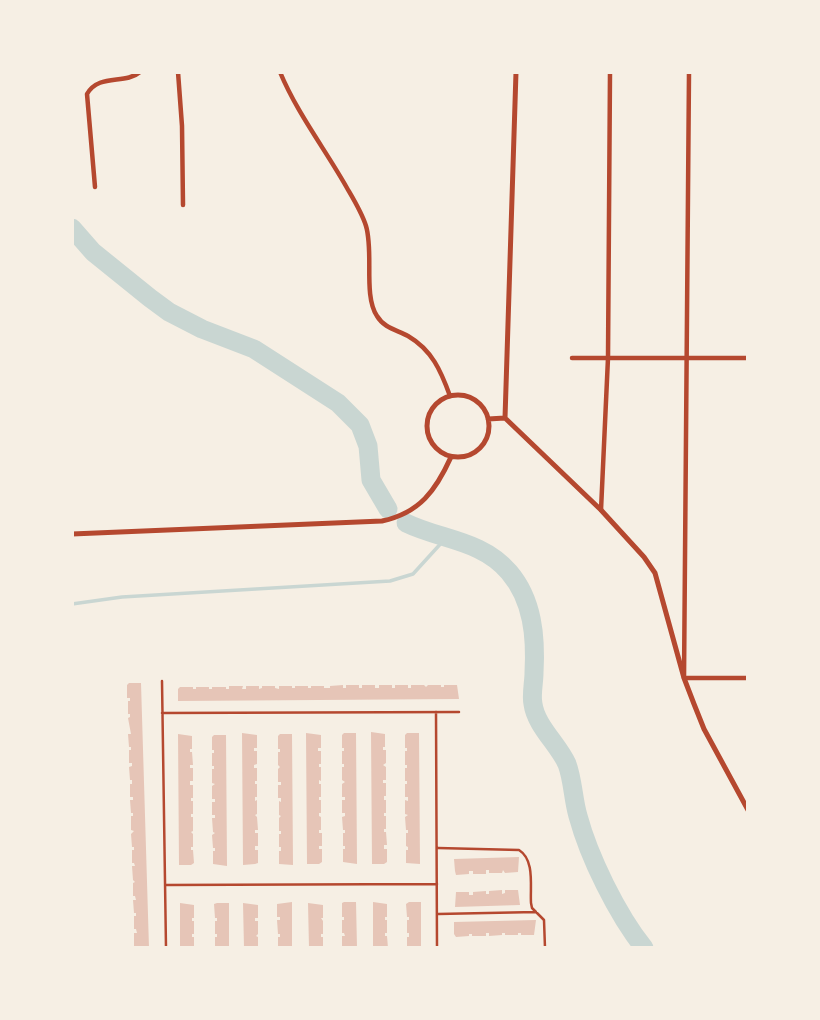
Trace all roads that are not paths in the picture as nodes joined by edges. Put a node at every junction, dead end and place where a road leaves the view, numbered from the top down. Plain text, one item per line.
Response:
1 (140, 72) edge
2 (178, 72) edge
3 (280, 72) edge
4 (516, 72) edge
5 (610, 72) edge
6 (690, 72) edge
7 (95, 187) dead end
8 (183, 205) dead end
9 (572, 358) dead end
10 (608, 358) junction
11 (687, 358) junction
12 (748, 358) edge
13 (450, 396) junction
14 (505, 418) junction
15 (488, 419) junction
16 (451, 457) junction
17 (601, 510) junction
18 (72, 534) edge
19 (684, 678) junction
20 (748, 678) edge
21 (162, 681) dead end
22 (436, 712) junction
23 (458, 712) dead end
24 (162, 713) junction
25 (748, 810) edge
26 (437, 848) junction
27 (437, 884) junction
28 (165, 885) junction
29 (536, 912) junction
30 (437, 914) junction
31 (166, 948) edge
32 (438, 948) edge
33 (545, 948) edge

1 - 7 street
2 - 8 street
3 - 13 street
4 - 14 street
5 - 10 street
6 - 11 street
9 - 10 street
10 - 11 street
10 - 17 street
11 - 12 street
11 - 19 street
13 - 15 street
13 - 16 street
14 - 15 street
14 - 17 street
15 - 16 street
16 - 18 street
17 - 19 street
19 - 20 street
19 - 25 street
21 - 24 lane
22 - 23 lane
22 - 24 lane
22 - 26 lane
24 - 28 lane
26 - 27 lane
26 - 29 lane
27 - 28 lane
27 - 30 lane
28 - 31 lane
29 - 30 lane
29 - 33 lane
30 - 32 lane

